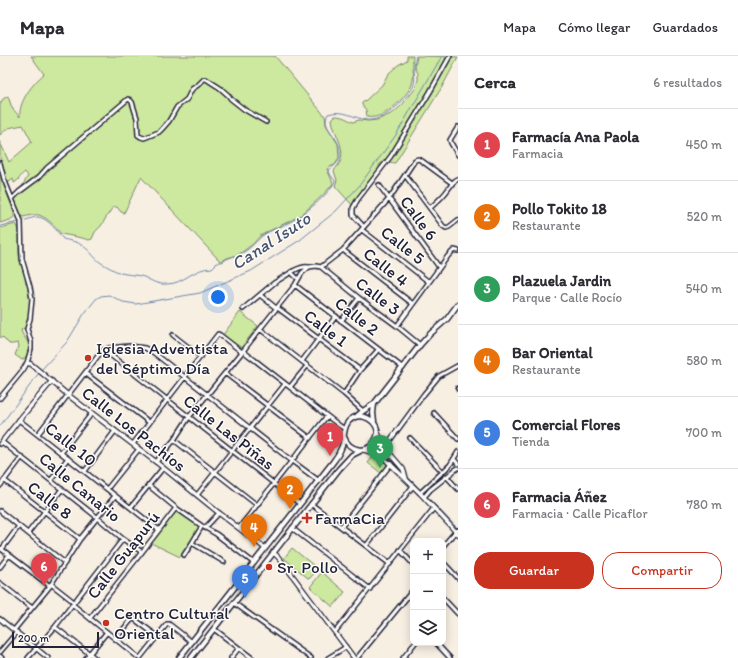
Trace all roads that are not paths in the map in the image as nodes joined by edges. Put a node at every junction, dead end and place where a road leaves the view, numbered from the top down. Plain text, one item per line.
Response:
1 (450, 56) edge
2 (266, 122) dead end
3 (458, 127) edge
4 (458, 132) edge
5 (454, 134) junction
6 (458, 155) edge
7 (0, 163) edge
8 (405, 175) junction
9 (458, 179) edge
10 (452, 183) junction
11 (379, 185) dead end
12 (12, 199) junction
13 (389, 199) junction
14 (430, 208) junction
15 (458, 220) edge
16 (363, 229) junction
17 (343, 250) junction
18 (458, 251) edge
19 (309, 267) junction
20 (321, 267) junction
21 (439, 267) junction
22 (291, 272) junction
23 (298, 279) junction
24 (429, 282) junction
25 (295, 285) junction
26 (260, 295) junction
27 (359, 298) junction
28 (413, 304) junction
29 (458, 304) edge
30 (276, 308) junction
31 (243, 309) dead end
32 (336, 316) junction
33 (341, 321) junction
34 (397, 326) junction
35 (260, 329) junction
36 (173, 335) dead end
37 (319, 338) junction
38 (420, 345) junction
39 (104, 350) junction
40 (378, 350) junction
41 (243, 352) junction
42 (201, 357) junction
43 (302, 361) junction
44 (29, 364) junction
45 (307, 366) junction
46 (457, 366) dead end
47 (403, 368) junction
48 (360, 370) junction
49 (85, 373) junction
50 (225, 373) junction
51 (185, 377) junction
52 (52, 381) junction
53 (285, 384) junction
54 (290, 387) junction
55 (344, 394) junction
56 (68, 395) junction
57 (207, 395) junction
58 (0, 398) edge
59 (167, 400) junction
60 (374, 404) junction
61 (267, 406) junction
62 (363, 410) junction
63 (92, 413) junction
64 (434, 413) dead end
65 (327, 416) junction
66 (189, 417) junction
67 (355, 417) junction
68 (19, 420) junction
69 (149, 422) junction
70 (376, 426) junction
71 (250, 428) junction
72 (344, 428) junction
73 (115, 431) junction
74 (377, 432) junction
75 (38, 434) junction
76 (344, 437) junction
77 (310, 438) junction
78 (410, 438) dead end
79 (458, 439) edge
80 (174, 440) junction
81 (1, 443) edge
82 (133, 444) junction
83 (384, 446) junction
84 (139, 449) junction
85 (232, 450) junction
86 (363, 450) junction
87 (458, 452) edge
88 (61, 453) junction
89 (22, 457) junction
90 (68, 458) junction
91 (454, 459) junction
92 (292, 461) junction
93 (156, 462) junction
94 (333, 462) junction
95 (391, 464) junction
96 (458, 464) edge
97 (450, 465) junction
98 (163, 468) junction
99 (339, 468) junction
100 (456, 469) edge
101 (84, 471) junction
102 (215, 472) junction
103 (443, 472) junction
104 (447, 477) junction
105 (406, 479) junction
106 (4, 480) junction
107 (51, 480) junction
108 (319, 481) junction
109 (274, 484) junction
110 (148, 485) junction
111 (0, 486) edge
112 (413, 486) junction
113 (62, 489) junction
114 (107, 489) junction
115 (458, 489) edge
116 (421, 492) junction
117 (197, 495) junction
118 (116, 496) junction
119 (425, 496) junction
120 (300, 504) junction
121 (311, 504) junction
122 (257, 505) junction
123 (131, 508) junction
124 (176, 508) junction
125 (434, 508) junction
126 (0, 511) edge
127 (44, 511) junction
128 (219, 513) junction
129 (98, 518) junction
130 (19, 526) junction
131 (204, 527) junction
132 (341, 527) junction
133 (239, 528) junction
134 (292, 528) junction
135 (159, 530) junction
136 (457, 532) edge
137 (28, 533) junction
138 (80, 539) junction
139 (123, 539) junction
140 (192, 543) junction
141 (446, 543) edge
142 (366, 546) junction
143 (265, 548) junction
144 (1, 549) edge
145 (400, 550) junction
146 (142, 552) junction
147 (273, 552) junction
148 (9, 555) junction
149 (184, 555) dead end
150 (410, 561) edge
151 (224, 562) dead end
152 (65, 563) junction
153 (254, 563) junction
154 (390, 564) junction
155 (446, 565) edge
156 (0, 567) edge
157 (458, 578) edge
158 (0, 583) edge
159 (50, 585) junction
160 (370, 589) junction
161 (410, 594) edge
162 (446, 601) edge
163 (73, 603) junction
164 (234, 603) junction
165 (220, 606) junction
166 (32, 608) junction
167 (226, 614) junction
168 (458, 614) edge
169 (213, 615) junction
170 (90, 618) junction
171 (0, 619) edge
172 (219, 621) junction
173 (55, 627) junction
174 (214, 629) junction
175 (15, 631) junction
176 (107, 632) junction
177 (335, 632) junction
178 (158, 636) junction
179 (114, 639) junction
180 (192, 642) junction
181 (413, 646) edge
182 (439, 646) edge
183 (346, 647) junction
184 (239, 648) junction
185 (36, 649) junction
186 (0, 652) edge
187 (89, 654) junction
188 (28, 658) edge
189 (48, 658) edge
190 (86, 658) edge
191 (95, 658) edge
192 (140, 658) edge
193 (179, 658) edge
194 (191, 658) edge
195 (231, 658) edge
196 (252, 658) edge
197 (310, 658) edge
198 (328, 658) edge
199 (356, 658) edge
200 (403, 658) edge
201 (450, 658) edge

1 - 16 street, Calle 5
2 - 12 street
3 - 5 street
4 - 5 street
5 - 6 street
7 - 12 street
8 - 10 street
8 - 13 street
8 - 14 street
9 - 10 street
10 - 14 street
11 - 13 street, Calle 6
12 - 44 street
13 - 16 street
13 - 21 street, Calle 6
14 - 15 street
16 - 17 street
16 - 24 street, Calle 5
17 - 20 street
17 - 28 street, Calle 4
18 - 21 street
19 - 20 street
19 - 22 street
19 - 23 street
20 - 27 street, Calle 3
21 - 24 street
22 - 23 street
22 - 26 street
23 - 25 street
24 - 28 street
25 - 30 street
25 - 32 street, Calle 2
26 - 30 street, Calle 1
26 - 31 street
27 - 33 street
27 - 34 street, Calle 3
28 - 34 street
29 - 38 main road
30 - 35 street
30 - 37 street, Calle 1
32 - 33 street, Calle 2
32 - 37 street
33 - 40 street, Calle 2
34 - 38 street, Calle 3
35 - 41 street
35 - 43 street
36 - 42 street
37 - 43 street
37 - 48 street, Calle 1
38 - 47 main road
39 - 49 street
39 - 51 street
39 - 59 street, Calle Las Piñas
40 - 47 street, Calle 2
40 - 48 street
41 - 42 street
41 - 50 street
41 - 53 street
42 - 51 street
43 - 45 street
44 - 52 street, Calle Los Pachíos
44 - 58 street
45 - 54 street
45 - 55 street
46 - 83 street
47 - 60 main road
48 - 55 street
49 - 56 street
49 - 69 street
50 - 57 street
50 - 61 street
51 - 57 street
51 - 59 street
52 - 56 street, Calle Los Pachíos
52 - 68 street
53 - 54 street
53 - 61 street
54 - 65 street
55 - 62 street
56 - 63 street, Calle Los Pachíos
56 - 75 street
57 - 66 street
57 - 71 street
59 - 66 street, Calle Las Piñas
59 - 69 street
60 - 62 main road
60 - 70 main road
61 - 71 street
61 - 77 street
62 - 67 main road
63 - 73 street, Calle Los Pachíos
63 - 88 street
64 - 79 street
65 - 72 street
65 - 77 street
66 - 80 street
66 - 85 street, Calle Las Piñas
67 - 70 main road
67 - 72 main road
68 - 75 street, Calle 10
68 - 81 street
69 - 82 street
70 - 74 main road
71 - 85 street
71 - 92 street
72 - 76 main road
73 - 82 street, Calle Los Pachíos
73 - 101 street
74 - 83 street
74 - 86 main road
75 - 88 street, Calle 10
76 - 86 main road
76 - 94 main road
77 - 92 street
78 - 103 street
80 - 93 street
80 - 102 street
81 - 89 street, Calle Canario
82 - 84 street, Calle Los Pachíos
83 - 105 street
84 - 93 street, Calle Los Pachíos
84 - 114 street
85 - 102 street
85 - 109 street, Calle Las Piñas
86 - 95 street
86 - 99 main road
87 - 91 street
88 - 90 street, Calle 10
89 - 106 street
89 - 107 street, Calle Canario
90 - 101 street, Calle 10
90 - 107 street
91 - 96 street
91 - 97 street
92 - 108 street
92 - 109 street
93 - 98 street, Calle Los Pachíos
94 - 99 main road
94 - 108 main road
95 - 105 street
95 - 132 street
97 - 100 street
97 - 103 street
98 - 110 street
98 - 117 street, Calle Los Pachíos
99 - 121 main road
100 - 104 street
101 - 114 street, Calle 10
102 - 117 street
102 - 122 street
103 - 116 street
104 - 115 street
104 - 119 street
105 - 112 street
106 - 111 street
106 - 127 street, Calle 8
107 - 113 street, Calle Canario
108 - 120 main road
109 - 120 street, Calle Las Piñas
109 - 122 street
110 - 123 street
110 - 124 street
112 - 116 street
112 - 142 street
113 - 127 street
113 - 129 street, Calle Canario
114 - 118 street, Calle 10
116 - 119 street
117 - 128 street, Calle Los Pachíos
118 - 123 street, Calle 10
118 - 129 street
119 - 125 street
120 - 143 main road
121 - 132 street
121 - 134 main road
122 - 133 street
123 - 135 street, Calle 10
124 - 131 street
124 - 135 street, Calle Guapurú
125 - 136 street
125 - 145 street
126 - 130 street
127 - 137 street
127 - 138 street, Calle 8
128 - 131 street
128 - 133 street, Calle Los Pachíos
129 - 138 street
129 - 139 street, Calle Canario
130 - 137 street
130 - 144 street
131 - 140 street
131 - 153 street
132 - 142 street
133 - 143 street, Calle Los Pachíos
134 - 147 main road
134 - 160 street
135 - 146 street, Calle Guapurú
136 - 141 street
137 - 152 street
138 - 152 street
139 - 146 street, Calle Canario
139 - 163 street
140 - 149 street
140 - 151 street
142 - 154 street
143 - 153 main road
144 - 148 street
145 - 150 street
145 - 154 street
146 - 170 street, Calle Guapurú
147 - 164 main road
147 - 177 street
148 - 156 street
148 - 159 street
152 - 159 street
153 - 165 main road
154 - 160 street
155 - 157 street
158 - 166 street
159 - 163 street
159 - 166 street
160 - 177 street
161 - 199 street
162 - 168 street
163 - 170 street
163 - 173 street
164 - 167 main road
164 - 197 street
165 - 167 main road
165 - 169 main road
166 - 175 street
167 - 172 main road
169 - 172 main road
169 - 180 main road
170 - 176 street
171 - 175 street
172 - 174 main road
173 - 185 street
173 - 187 street
174 - 184 street
174 - 194 main road
175 - 185 street
175 - 186 street
176 - 179 street
176 - 187 street
177 - 183 street
178 - 179 street
178 - 180 street
178 - 192 street
179 - 192 street
180 - 193 main road
181 - 200 street
182 - 201 street
183 - 198 street
183 - 199 street
184 - 195 street
184 - 196 street
185 - 188 street
185 - 189 street
187 - 190 street
187 - 191 street

